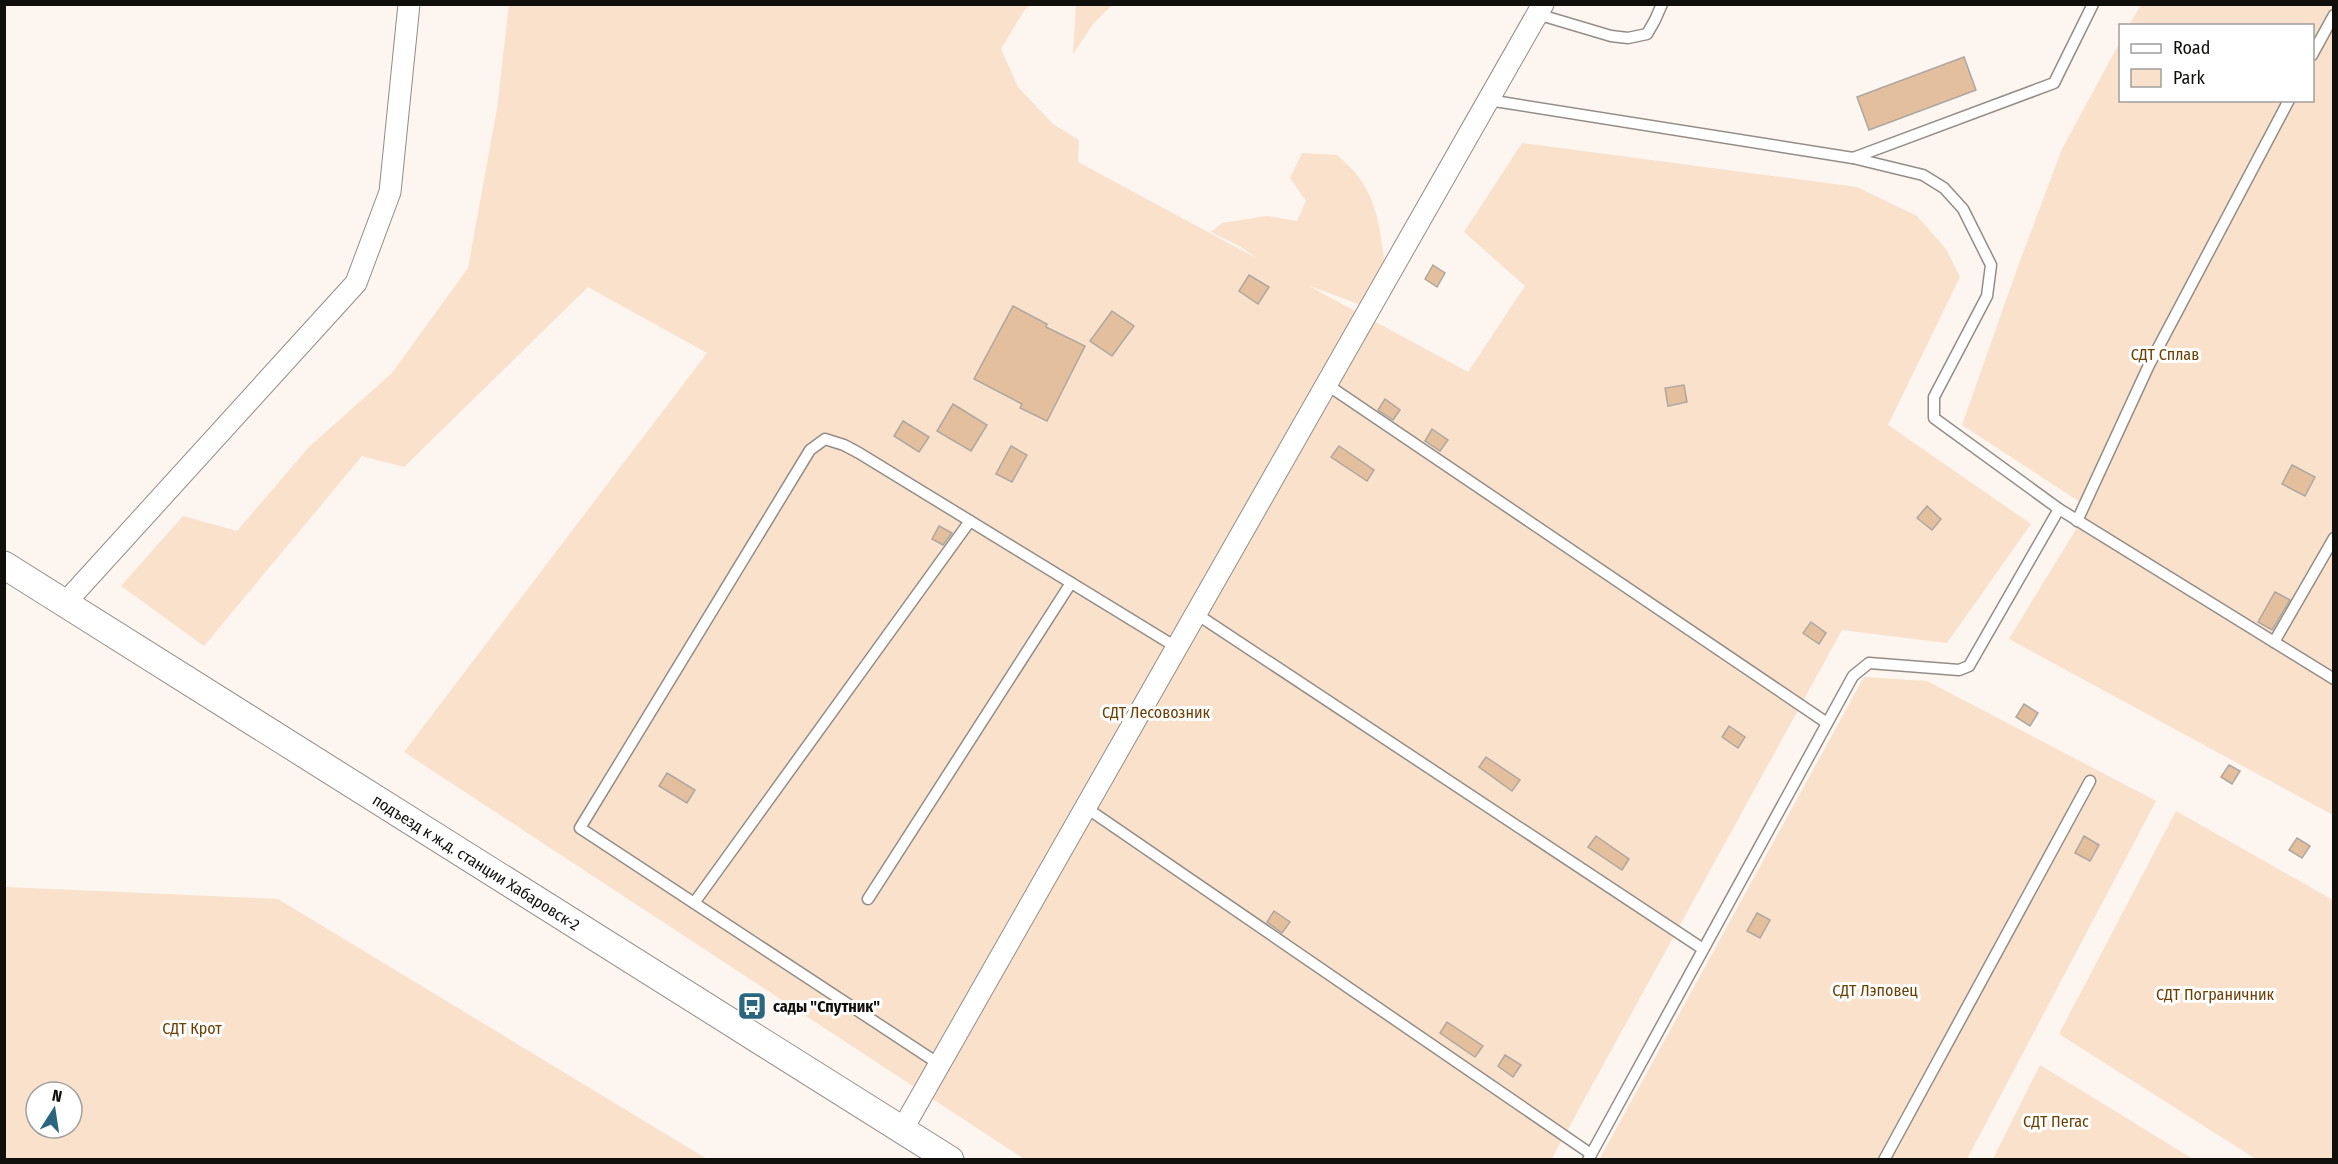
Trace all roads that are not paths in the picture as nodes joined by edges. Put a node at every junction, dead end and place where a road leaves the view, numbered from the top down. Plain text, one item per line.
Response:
1 (409, 4) edge
2 (1662, 4) edge
3 (2093, 4) edge
4 (1540, 9) edge
5 (2334, 15) edge
6 (2314, 53) edge
7 (1488, 99) junction
8 (2288, 102) edge
9 (1853, 158) junction
10 (1326, 384) junction
11 (2059, 509) junction
12 (2077, 520) junction
13 (970, 521) junction
14 (2334, 538) edge
15 (4, 565) edge
16 (1071, 583) junction
17 (66, 602) junction
18 (1195, 613) junction
19 (2274, 642) junction
20 (1176, 647) junction
21 (2334, 679) edge
22 (1827, 723) junction
23 (2090, 781) dead end
24 (1085, 807) junction
25 (868, 899) dead end
26 (694, 903) junction
27 (1703, 949) junction
28 (939, 1064) junction
29 (902, 1130) junction
30 (1589, 1157) edge
31 (950, 1160) edge
32 (1884, 1160) edge

1 - 17 street
2 - 4 lane
3 - 9 lane
4 - 7 street
5 - 6 lane
7 - 9 lane
7 - 10 street
8 - 12 lane
9 - 11 lane
10 - 18 street
10 - 22 lane
11 - 12 lane
11 - 22 lane
12 - 19 lane
13 - 16 lane
13 - 26 lane
13 - 26 lane
14 - 19 lane
15 - 17 street, подъезд к ж.д. станции Хабаровск-2
16 - 20 lane
16 - 25 lane
17 - 29 street, подъезд к ж.д. станции Хабаровск-2
18 - 20 street
18 - 27 lane
19 - 21 lane
20 - 24 street
22 - 27 lane
23 - 32 lane
24 - 28 street
24 - 30 lane
26 - 28 lane
27 - 30 lane
28 - 29 street
29 - 31 street, подъезд к ж.д. станции Хабаровск-2

